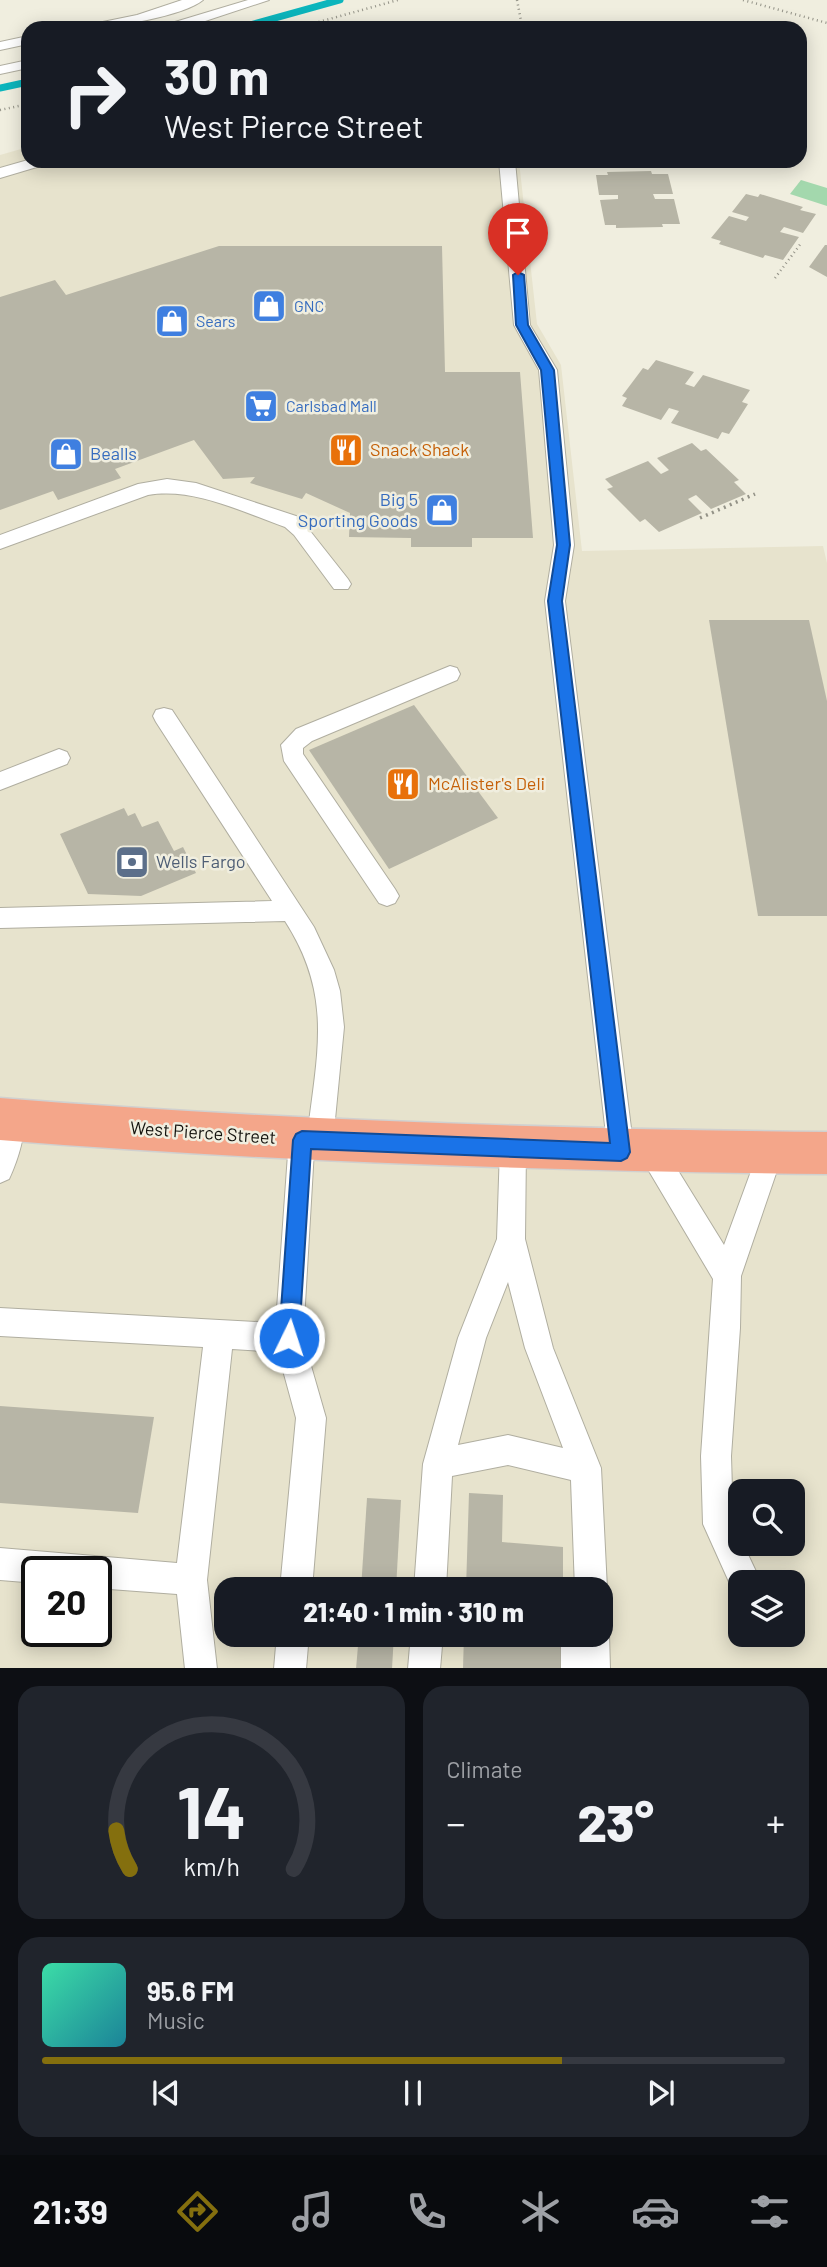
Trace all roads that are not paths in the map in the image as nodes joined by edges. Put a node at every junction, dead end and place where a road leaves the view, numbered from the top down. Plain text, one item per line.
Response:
1 (196, 0) edge
2 (262, 0) edge
3 (130, 21) edge
4 (193, 21) edge
5 (21, 42) edge
6 (0, 46) edge
7 (21, 66) edge
8 (0, 70) edge
9 (21, 167) edge
10 (508, 168) edge
11 (0, 173) edge
12 (0, 542) edge
13 (341, 584) dead end
14 (450, 674) dead end
15 (164, 716) dead end
16 (59, 758) dead end
17 (0, 781) edge
18 (387, 896) dead end
19 (290, 911) junction
20 (0, 918) edge
21 (6, 1119) edge
22 (311, 1140) junction
23 (513, 1148) junction
24 (637, 1152) junction
25 (770, 1153) junction
26 (827, 1153) edge
27 (0, 1170) edge
28 (511, 1239) junction
29 (727, 1276) junction
30 (0, 1322) edge
31 (219, 1335) junction
32 (289, 1338) junction
33 (438, 1464) junction
34 (586, 1468) junction
35 (588, 1500) junction
36 (0, 1564) edge
37 (21, 1566) edge
38 (740, 1570) edge
39 (112, 1573) edge
40 (297, 1577) edge
41 (431, 1577) edge
42 (578, 1577) edge
43 (591, 1577) edge
44 (191, 1580) junction
45 (292, 1647) edge
46 (426, 1647) edge
47 (577, 1647) edge
48 (593, 1647) edge
49 (201, 1668) edge
50 (290, 1668) edge
51 (425, 1668) edge
52 (577, 1668) edge
53 (594, 1668) edge

1 - 3 lane
2 - 4 lane
5 - 6 lane
7 - 8 lane
9 - 11 lane
10 - 24 lane
12 - 13 lane
14 - 18 lane
15 - 19 lane
16 - 17 lane
19 - 20 lane
19 - 22 lane
21 - 22 highway, West Pierce Street
21 - 27 lane
22 - 23 highway, West Pierce Street
22 - 32 lane
23 - 24 highway, West Pierce Street
23 - 28 lane
24 - 25 highway, West Pierce Street
24 - 29 lane
25 - 26 highway, West Pierce Street
25 - 29 lane
28 - 33 lane
28 - 34 lane
29 - 38 lane
30 - 31 lane
31 - 32 lane
31 - 44 lane
32 - 40 lane
33 - 34 lane
33 - 41 lane
34 - 35 lane
35 - 42 lane
35 - 43 lane
36 - 37 lane
39 - 44 lane
44 - 49 lane
45 - 50 lane
46 - 51 lane
47 - 52 lane
48 - 53 lane

